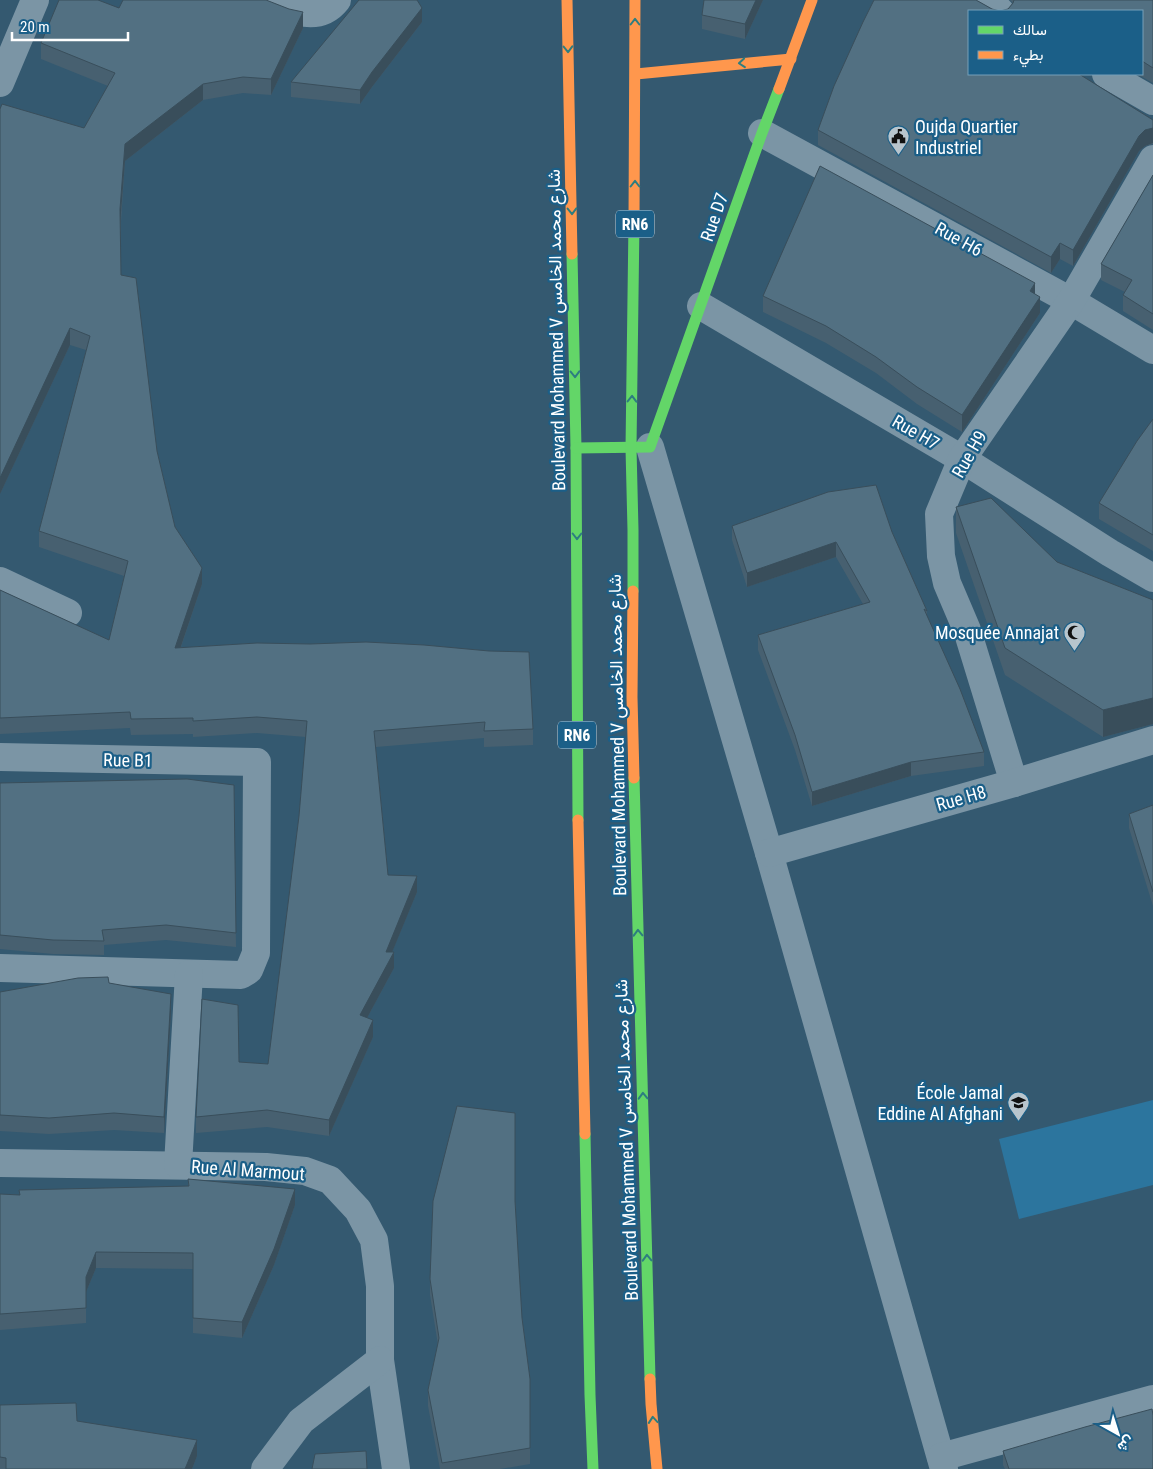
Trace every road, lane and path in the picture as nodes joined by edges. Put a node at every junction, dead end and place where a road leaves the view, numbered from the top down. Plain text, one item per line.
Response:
1 (35, 0) edge
2 (268, 0) edge
3 (568, 0) edge
4 (635, 0) edge
5 (812, 0) edge
6 (980, 0) edge
7 (336, 1) edge
8 (998, 10) edge
9 (791, 59) junction
10 (636, 74) junction
11 (1108, 75) edge
12 (1, 80) edge
13 (1153, 101) edge
14 (762, 132) junction
15 (1153, 159) edge
16 (1071, 301) junction
17 (701, 306) junction
18 (1153, 350) edge
19 (576, 448) junction
20 (640, 448) junction
21 (962, 459) junction
22 (1153, 578) edge
23 (0, 581) edge
24 (68, 613) dead end
25 (1153, 740) edge
26 (0, 757) edge
27 (1014, 783) junction
28 (769, 853) junction
29 (0, 968) edge
30 (189, 974) junction
31 (0, 1163) edge
32 (178, 1165) junction
33 (380, 1360) junction
34 (1153, 1399) edge
35 (942, 1463) edge
36 (265, 1469) edge
37 (396, 1469) edge
38 (593, 1469) edge
39 (657, 1469) edge

1 - 12 street
2 - 7 street
3 -> 19 main road, Boulevard Mohammed V شارع محمد الخامس / RN6
10 -> 4 main road, Boulevard Mohammed V شارع محمد الخامس / RN6
5 - 9 main road, Rue D7
6 - 8 street
9 -> 10 main road
9 - 14 main road, Rue D7
20 -> 10 main road, Boulevard Mohammed V شارع محمد الخامس / RN6
11 - 13 street
14 - 16 street, Rue H6
14 - 17 main road, Rue D7
15 - 16 street, Rue H9
16 - 18 street, Rue H6
16 - 21 street, Rue H9
17 - 20 main road, Rue D7
17 - 21 street, Rue H7
19 - 20 main road
19 -> 38 main road, Boulevard Mohammed V شارع محمد الخامس / RN6
20 - 28 street
39 -> 20 main road, Boulevard Mohammed V شارع محمد الخامس / RN6
21 - 22 street, Rue H7
21 - 27 street, Rue H9
23 - 24 street
25 - 27 street, Rue H8
26 - 30 street, Rue B1
27 - 28 street, Rue H8
28 - 35 street
29 - 30 street
30 - 32 street
31 - 32 street, Rue Al Marmout
32 - 33 street, Rue Al Marmout
33 - 36 street
33 - 37 street, Rue Al Marmout
34 - 35 street

